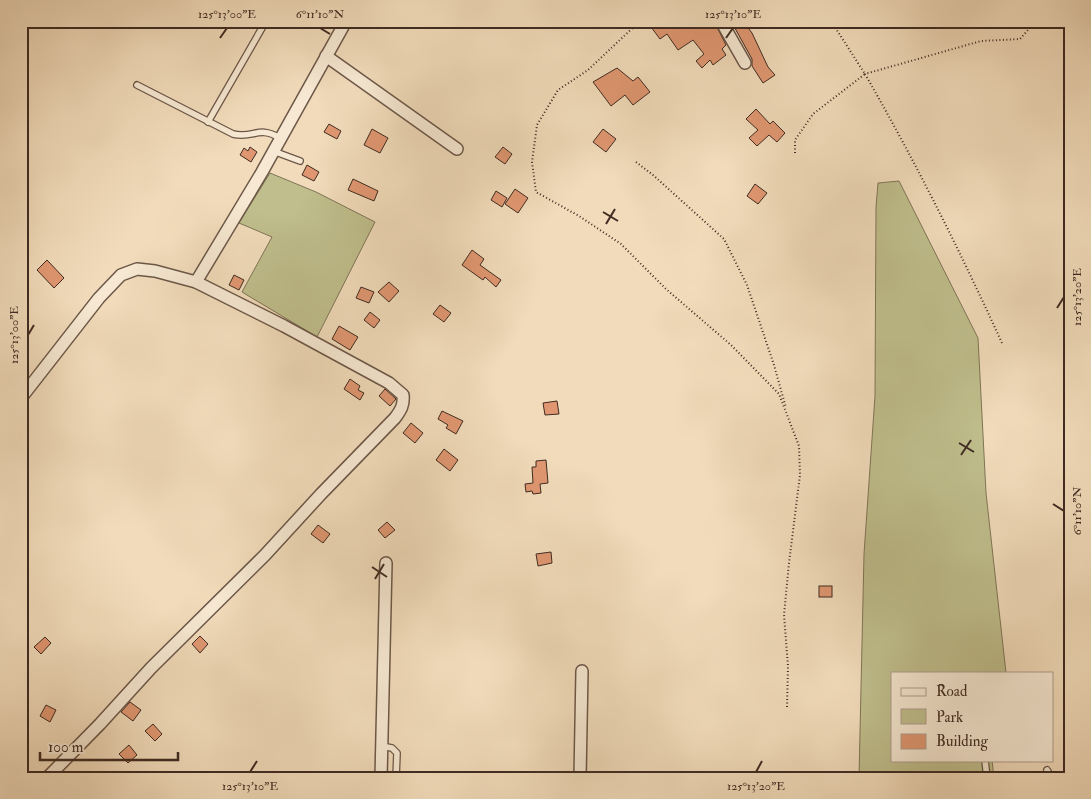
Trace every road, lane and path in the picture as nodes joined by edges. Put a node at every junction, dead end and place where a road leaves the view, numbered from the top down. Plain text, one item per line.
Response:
1 (266, 21) edge
2 (346, 21) edge
3 (640, 21) edge
4 (721, 21) edge
5 (831, 21) edge
6 (1036, 21) edge
7 (326, 56) junction
8 (744, 63) dead end
9 (865, 74) junction
10 (136, 85) dead end
11 (208, 122) junction
12 (280, 138) junction
13 (457, 149) dead end
14 (273, 151) junction
15 (795, 153) dead end
16 (300, 161) dead end
17 (636, 162) dead end
18 (196, 282) junction
19 (1002, 342) dead end
20 (21, 398) edge
21 (789, 418) junction
22 (386, 563) dead end
23 (582, 671) dead end
24 (787, 708) dead end
25 (381, 746) junction
26 (985, 762) edge
27 (1047, 770) dead end
28 (47, 778) edge
29 (381, 778) edge
30 (396, 778) edge
31 (580, 778) edge
32 (987, 778) edge
33 (1052, 778) edge

1 - 11 lane
2 - 7 street
3 - 21 path
4 - 8 street
5 - 9 path
6 - 9 path
7 - 12 street
7 - 13 street
9 - 15 path
9 - 19 path
10 - 11 lane
11 - 12 lane
12 - 14 street
14 - 16 lane
14 - 18 street
17 - 21 path
18 - 20 street
18 - 28 street
21 - 24 path
22 - 25 street
23 - 31 street
25 - 29 street
25 - 30 lane
26 - 32 lane
27 - 33 lane

